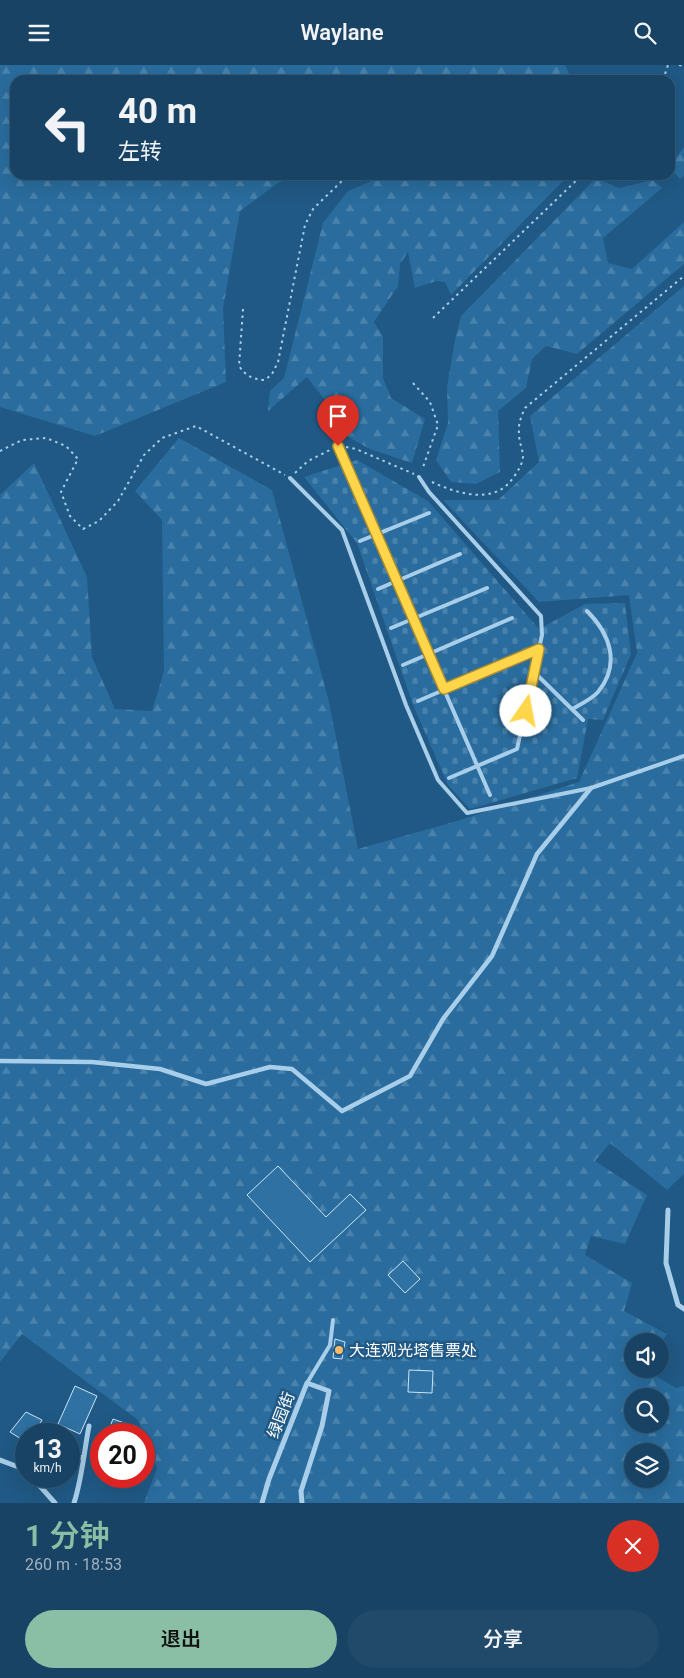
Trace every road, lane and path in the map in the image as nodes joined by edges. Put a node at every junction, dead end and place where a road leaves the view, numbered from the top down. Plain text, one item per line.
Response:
1 (679, 65) edge
2 (684, 66) edge
3 (343, 180) edge
4 (577, 180) edge
5 (684, 276) edge
6 (243, 309) dead end
7 (433, 318) dead end
8 (413, 383) dead end
9 (338, 446) junction
10 (0, 451) edge
11 (290, 477) junction
12 (419, 477) junction
13 (429, 513) dead end
14 (377, 534) junction
15 (360, 541) dead end
16 (460, 554) dead end
17 (397, 581) junction
18 (378, 589) dead end
19 (487, 589) dead end
20 (587, 611) dead end
21 (512, 618) dead end
22 (414, 619) junction
23 (391, 628) dead end
24 (539, 649) junction
25 (429, 654) junction
26 (403, 665) dead end
27 (534, 672) junction
28 (444, 689) junction
29 (418, 701) dead end
30 (572, 709) junction
31 (583, 720) dead end
32 (684, 756) edge
33 (477, 766) junction
34 (449, 778) dead end
35 (591, 788) junction
36 (490, 795) dead end
37 (0, 1061) edge
38 (668, 1209) dead end
39 (684, 1309) edge
40 (333, 1320) dead end
41 (307, 1383) junction
42 (89, 1426) dead end
43 (82, 1458) joint
44 (0, 1460) edge
45 (15, 1466) edge
46 (42, 1488) edge
47 (55, 1503) edge
48 (74, 1503) edge
49 (262, 1503) edge
50 (302, 1503) edge

1 - 2 path
3 - 6 path
4 - 7 path
5 - 12 path
8 - 12 path
9 - 11 path
9 - 12 path
9 - 14 lane
10 - 11 path
11 - 35 lane
12 - 24 lane
13 - 14 lane
14 - 15 lane
14 - 17 lane
16 - 17 lane
17 - 18 lane
17 - 22 lane
19 - 22 lane
20 - 30 lane
21 - 25 lane
22 - 23 lane
22 - 25 lane
24 - 27 lane
24 - 28 lane
25 - 26 lane
25 - 28 lane
27 - 30 lane
27 - 33 lane
28 - 29 lane
28 - 33 lane
30 - 31 lane
32 - 35 lane
33 - 34 lane
33 - 36 lane
35 - 37 street
38 - 39 street
40 - 41 lane
41 - 49 street, 绿园街
41 - 50 street, 绿园街
42 - 43 street
43 - 48 street
44 - 45 street
46 - 47 street

